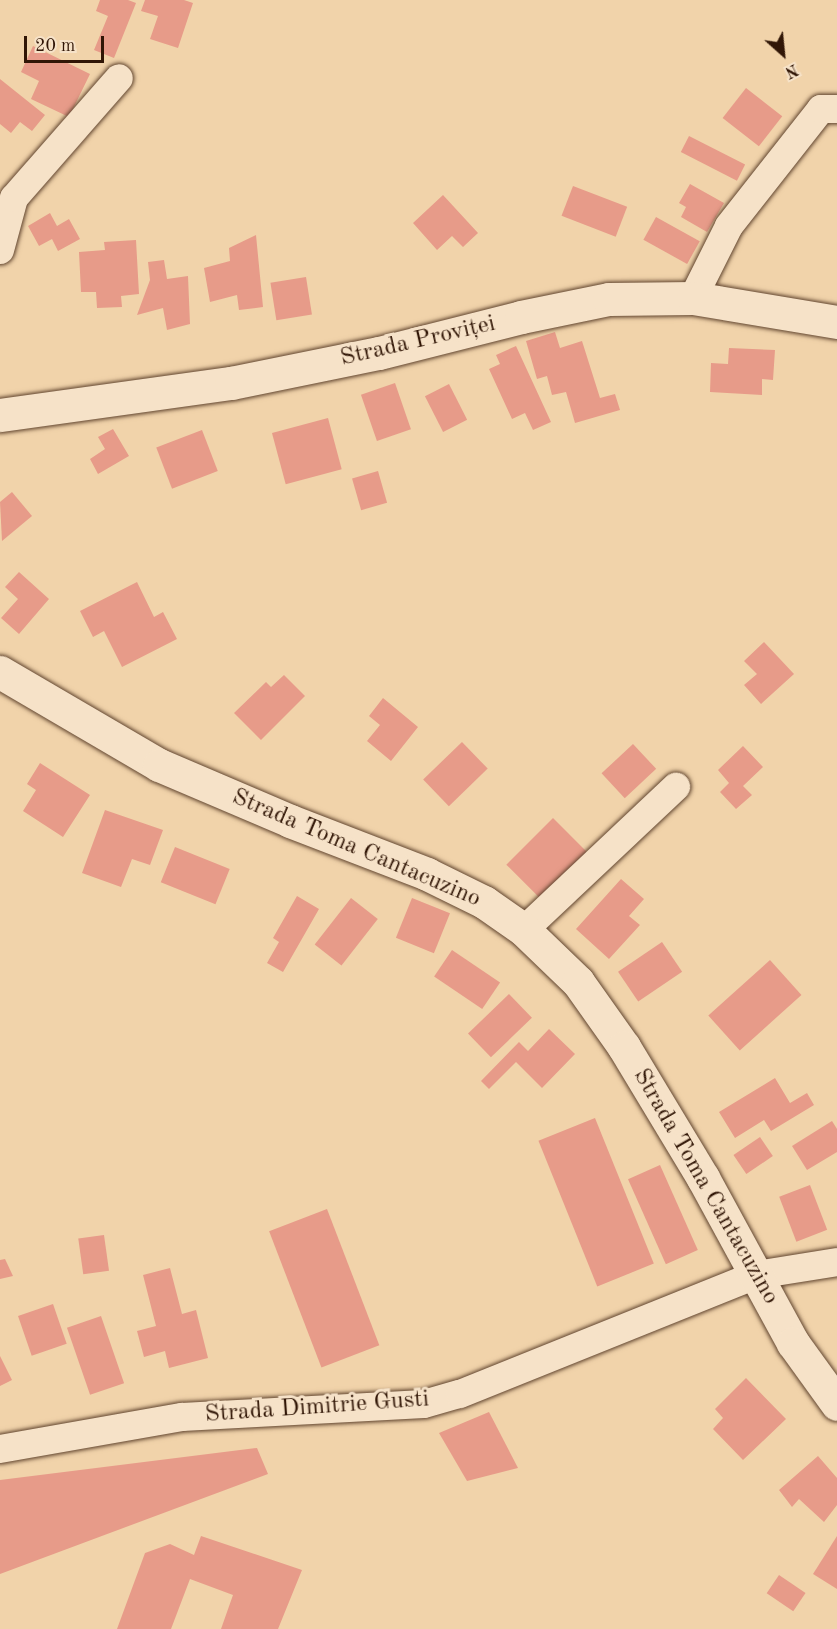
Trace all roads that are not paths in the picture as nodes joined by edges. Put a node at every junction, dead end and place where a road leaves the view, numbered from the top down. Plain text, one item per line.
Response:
1 (119, 78) dead end
2 (837, 109) edge
3 (0, 250) edge
4 (693, 298) junction
5 (837, 322) edge
6 (0, 415) edge
7 (0, 672) edge
8 (676, 787) dead end
9 (524, 930) junction
10 (837, 1262) edge
11 (756, 1275) junction
12 (837, 1404) edge
13 (0, 1449) edge

1 - 3 street
2 - 4 street
4 - 5 street, Strada Proviței
4 - 6 street, Strada Proviței
7 - 9 street, Strada Toma Cantacuzino
8 - 9 street
9 - 11 street, Strada Toma Cantacuzino
10 - 11 street, Strada Dimitrie Gusti
11 - 12 street, Strada Toma Cantacuzino
11 - 13 street, Strada Dimitrie Gusti

